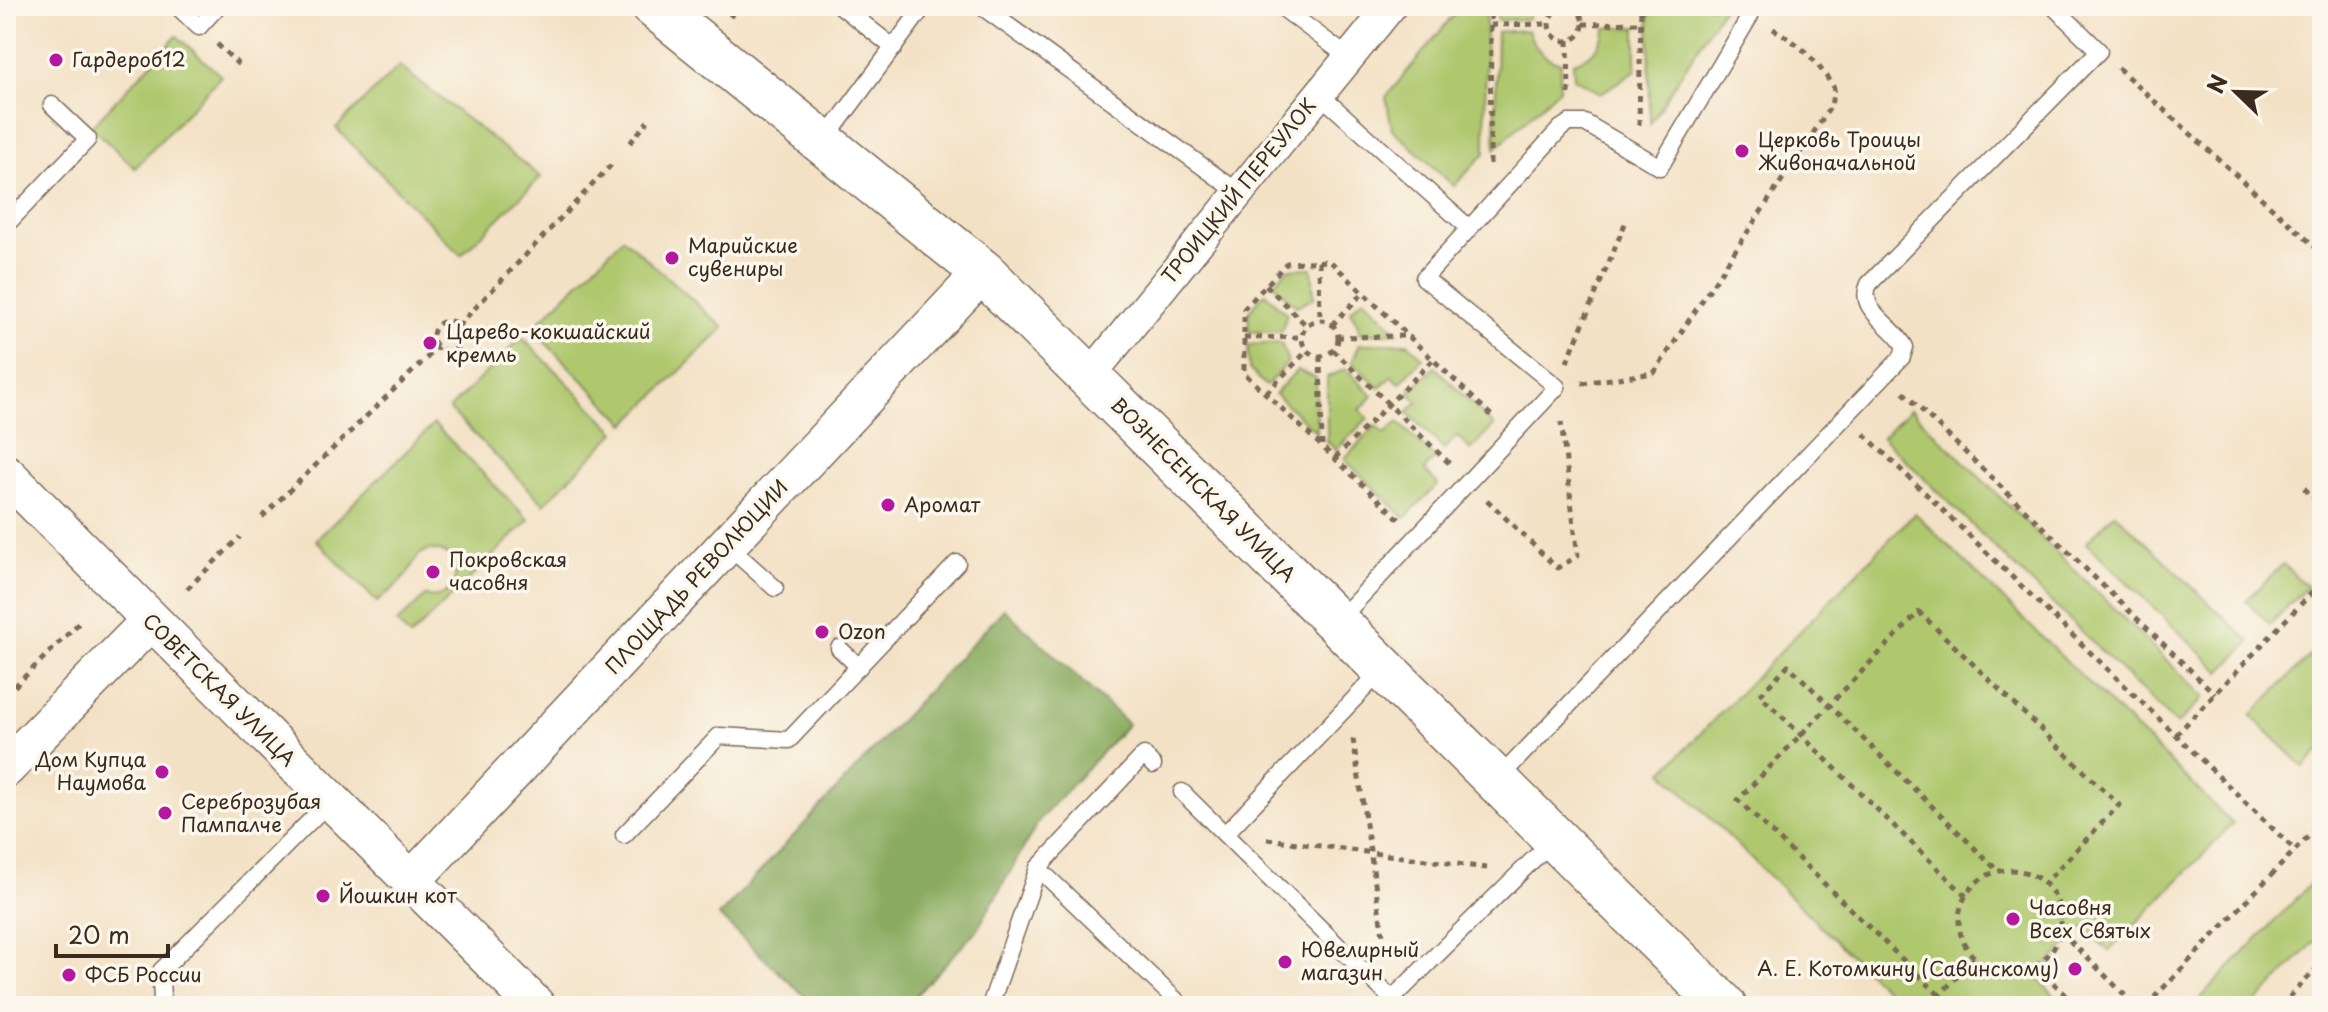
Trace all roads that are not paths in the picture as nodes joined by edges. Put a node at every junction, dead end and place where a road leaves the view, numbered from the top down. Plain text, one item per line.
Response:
1 (177, 6) edge
2 (218, 6) edge
3 (654, 6) edge
4 (841, 6) edge
5 (924, 6) edge
6 (981, 6) edge
7 (1280, 6) edge
8 (1391, 6) edge
9 (2053, 6) edge
10 (1750, 11) edge
11 (894, 48) junction
12 (1348, 57) junction
13 (1318, 93) junction
14 (52, 105) dead end
15 (823, 142) junction
16 (1238, 192) junction
17 (6, 225) edge
18 (1469, 228) junction
19 (983, 272) junction
20 (1089, 377) junction
21 (6, 474) edge
22 (727, 545) junction
23 (957, 563) dead end
24 (775, 588) dead end
25 (150, 621) junction
26 (1336, 623) junction
27 (839, 648) dead end
28 (859, 667) junction
29 (1383, 669) junction
30 (1153, 765) dead end
31 (6, 768) edge
32 (1497, 780) junction
33 (1182, 792) dead end
34 (330, 801) junction
35 (1225, 834) junction
36 (624, 835) dead end
37 (1554, 838) junction
38 (1038, 868) junction
39 (411, 881) junction
40 (1396, 1003) edge
41 (162, 1006) edge
42 (536, 1006) edge
43 (990, 1006) edge
44 (1182, 1006) edge
45 (1724, 1006) edge

1 - 2 lane
3 - 15 main road, ВОЗНЕСЕНСКАЯ УЛИЦА
4 - 11 lane
5 - 11 lane
6 - 16 lane
7 - 12 lane
8 - 12 street, ТРОИЦКИЙ ПЕРЕУЛОК
9 - 32 lane
10 - 18 lane
11 - 15 lane
12 - 13 street, ТРОИЦКИЙ ПЕРЕУЛОК
13 - 16 street, ТРОИЦКИЙ ПЕРЕУЛОК
13 - 18 lane
14 - 17 lane
15 - 19 main road, ВОЗНЕСЕНСКАЯ УЛИЦА
16 - 20 street, ТРОИЦКИЙ ПЕРЕУЛОК
18 - 26 lane
19 - 20 main road, ВОЗНЕСЕНСКАЯ УЛИЦА
19 - 22 street, ПЛОЩАДЬ РЕВОЛЮЦИИ
20 - 26 main road, ВОЗНЕСЕНСКАЯ УЛИЦА
21 - 25 street, СОВЕТСКАЯ УЛИЦА
22 - 24 lane
22 - 39 street, ПЛОЩАДЬ РЕВОЛЮЦИИ
23 - 28 lane
25 - 31 street
25 - 34 street, СОВЕТСКАЯ УЛИЦА
26 - 29 main road, ВОЗНЕСЕНСКАЯ УЛИЦА
27 - 28 lane
28 - 36 lane
29 - 32 main road, ВОЗНЕСЕНСКАЯ УЛИЦА
29 - 35 lane
30 - 38 lane
32 - 37 main road, ВОЗНЕСЕНСКАЯ УЛИЦА
33 - 35 lane
34 - 39 street, СОВЕТСКАЯ УЛИЦА
34 - 41 lane
35 - 40 lane
37 - 40 lane
37 - 45 main road, ВОЗНЕСЕНСКАЯ УЛИЦА
38 - 43 lane
38 - 44 lane
39 - 42 street, СОВЕТСКАЯ УЛИЦА

